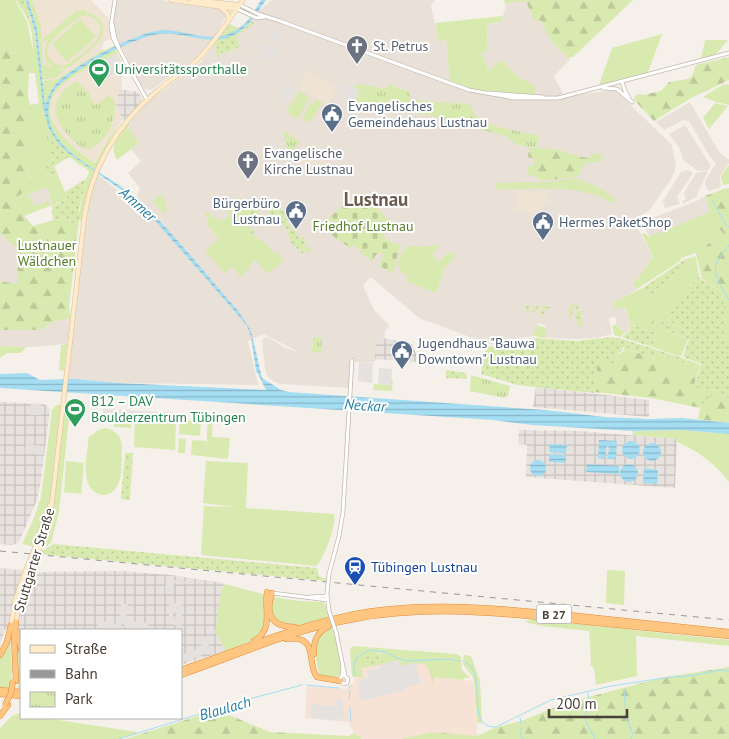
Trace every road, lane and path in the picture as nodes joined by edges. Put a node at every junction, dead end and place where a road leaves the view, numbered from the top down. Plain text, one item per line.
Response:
1 (171, 0) edge
2 (192, 0) edge
3 (232, 0) edge
4 (243, 0) edge
5 (116, 1) edge
6 (226, 3) junction
7 (219, 7) junction
8 (238, 7) junction
9 (229, 20) junction
10 (729, 53) edge
11 (622, 82) junction
12 (598, 88) junction
13 (622, 93) junction
14 (147, 100) junction
15 (352, 360) dead end
16 (269, 593) junction
17 (327, 596) junction
18 (339, 622) junction
19 (14, 623) junction
20 (297, 628) junction
21 (729, 632) edge
22 (729, 636) edge
23 (268, 643) junction
24 (252, 644) junction
25 (20, 645) edge
26 (0, 655) edge
27 (182, 670) edge
28 (182, 675) edge
29 (342, 678) junction
30 (0, 690) edge
31 (20, 692) edge
32 (0, 694) edge
33 (20, 696) edge
34 (7, 705) junction
35 (0, 712) edge
36 (0, 716) edge

1 - 7 main road
2 - 6 main road
3 - 6 main road
4 - 8 main road, Stuttgarter Straße
5 - 14 street
6 - 8 main road
7 - 8 main road
7 - 9 main road
8 - 9 main road, Stuttgarter Straße
8 - 12 street
9 - 14 main road, Stuttgarter Straße
10 - 11 street
11 - 12 street
11 - 13 street
11 - 13 street
12 - 13 street
14 - 19 main road, Stuttgarter Straße, bridge
15 - 17 street, bridge
16 - 17 street
16 - 20 highway
16 - 24 highway
17 - 29 street, bridge
18 - 22 highway, B 27
18 - 23 highway, B 27
18 - 29 highway
19 - 25 highway
19 - 26 highway
19 - 34 highway, bridge
20 - 21 highway, B 27
20 - 24 highway, B 27
23 - 28 highway, B 27
23 - 29 highway
24 - 27 highway, B 27
30 - 31 highway
32 - 33 highway
34 - 35 highway
34 - 36 highway

